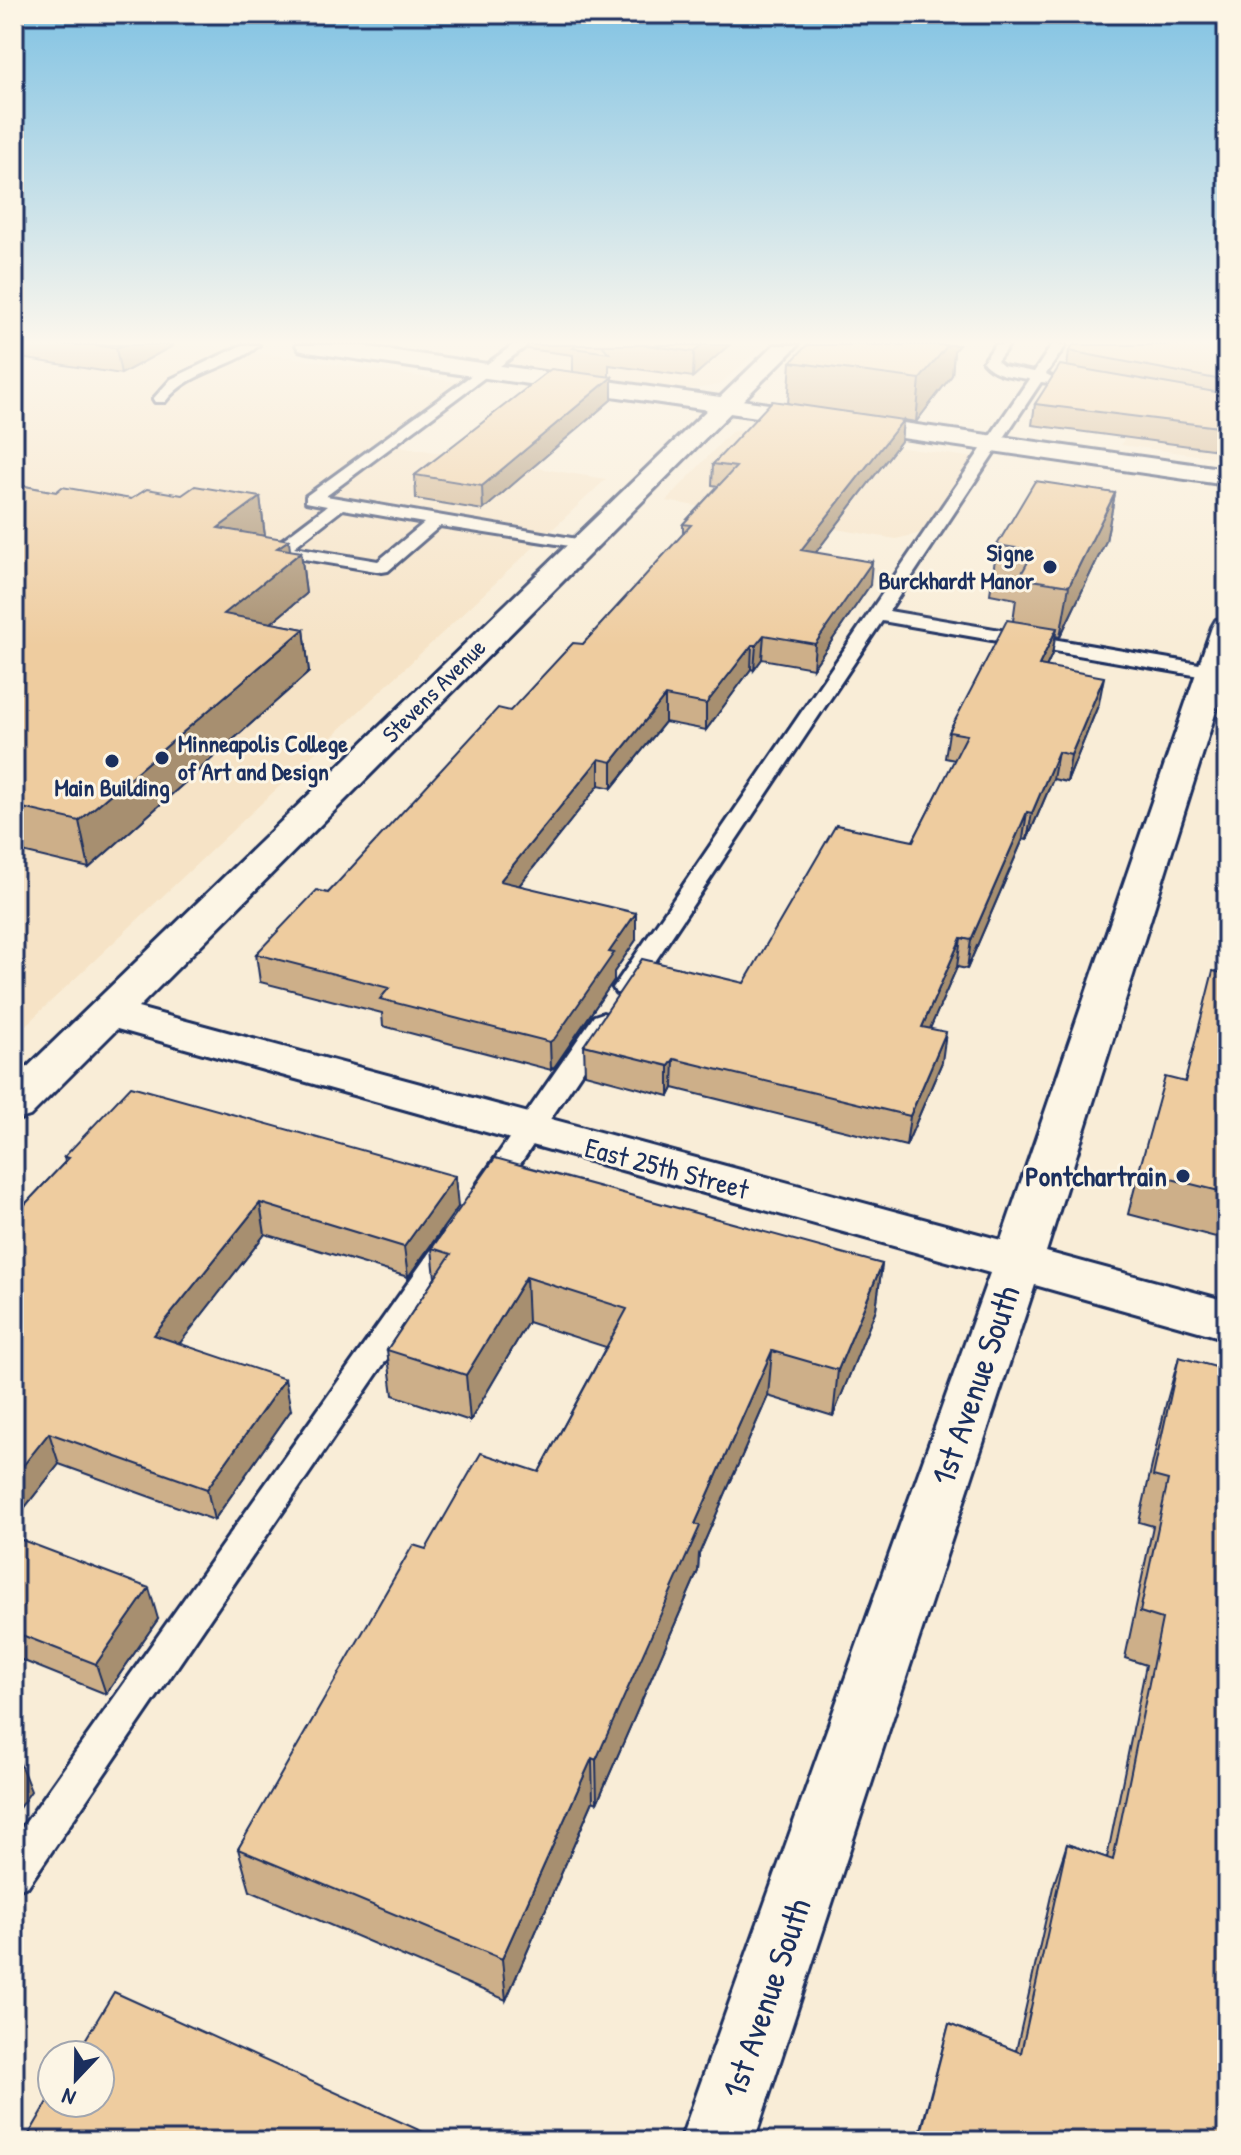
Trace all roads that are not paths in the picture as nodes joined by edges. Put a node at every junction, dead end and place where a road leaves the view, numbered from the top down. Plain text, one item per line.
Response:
1 (384, 446) edge
2 (684, 446) edge
3 (989, 446) edge
4 (1009, 446) edge
5 (1227, 477) edge
6 (340, 504) junction
7 (437, 520) junction
8 (583, 545) junction
9 (875, 614) junction
10 (1227, 627) edge
11 (1211, 672) junction
12 (108, 1013) junction
13 (14, 1106) edge
14 (529, 1131) junction
15 (1017, 1263) junction
16 (1227, 1320) edge
17 (14, 1872) edge
18 (717, 2141) edge

1 - 6 lane
2 - 8 street, Stevens Avenue
3 - 9 lane
4 - 5 street
6 - 7 lane
6 - 7 lane
7 - 8 lane
8 - 12 street, Stevens Avenue
9 - 11 lane
9 - 14 lane
10 - 11 street, 1st Avenue South
11 - 15 street, 1st Avenue South
12 - 13 street, Stevens Avenue
12 - 14 street, East 25th Street
14 - 15 street, East 25th Street
14 - 17 lane
15 - 16 street, East 25th Street
15 - 18 street, 1st Avenue South

